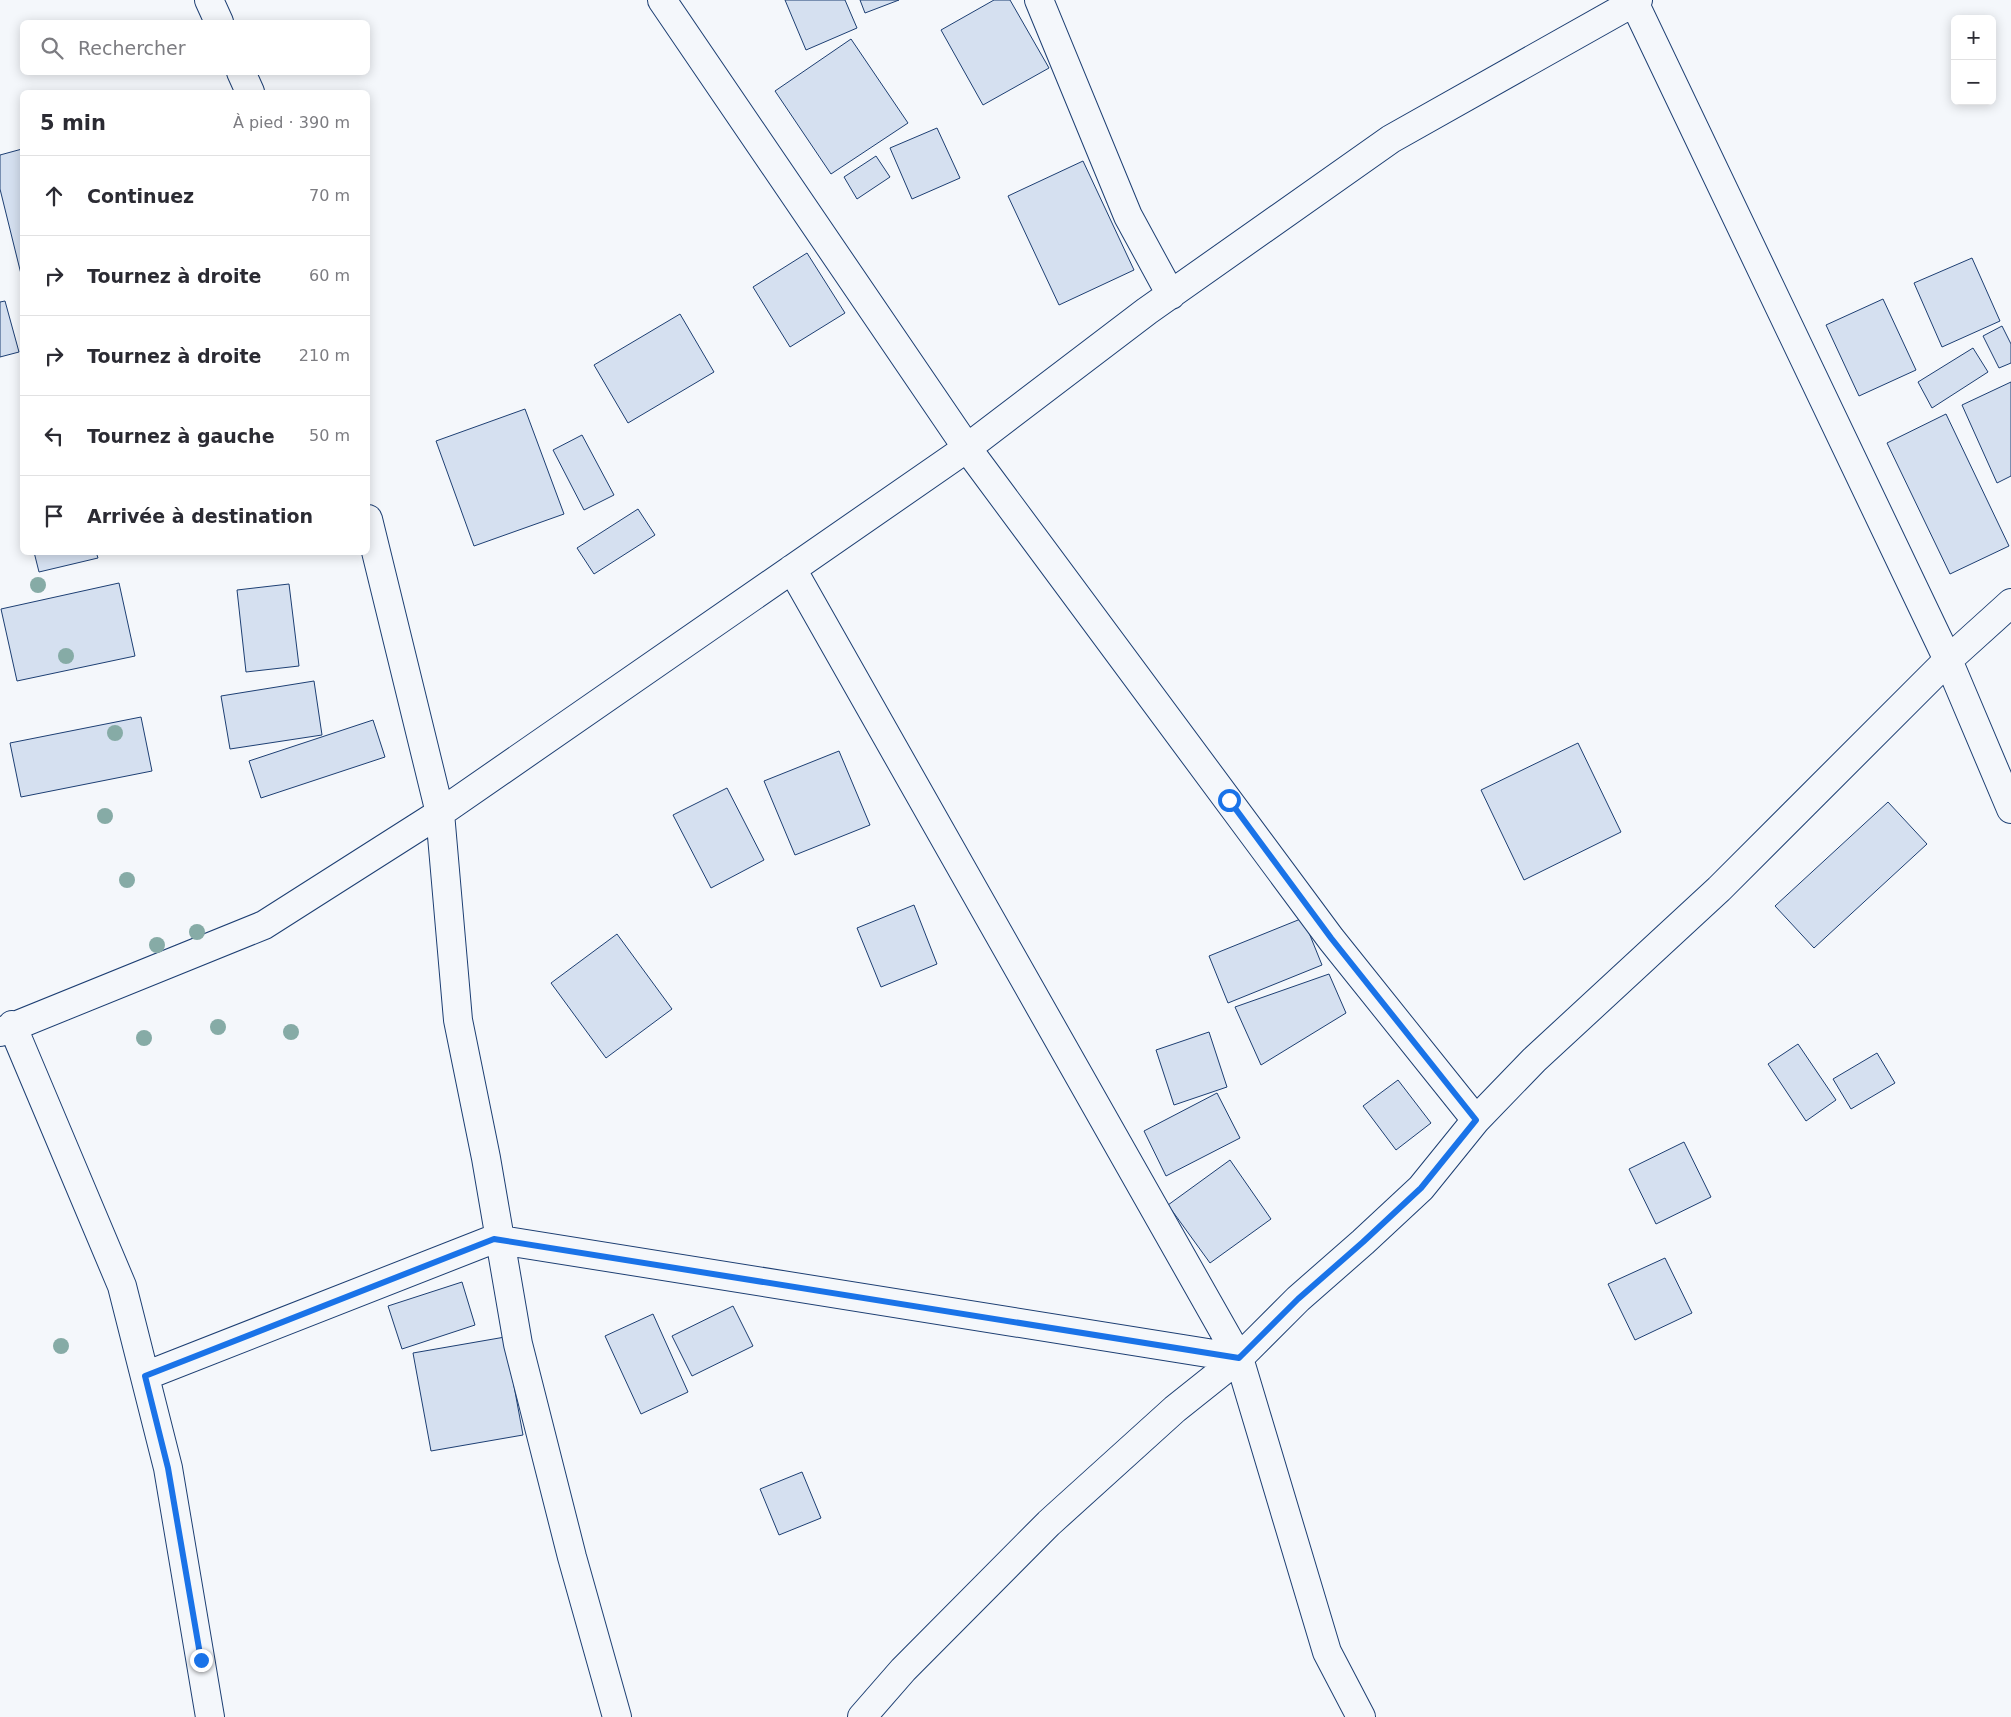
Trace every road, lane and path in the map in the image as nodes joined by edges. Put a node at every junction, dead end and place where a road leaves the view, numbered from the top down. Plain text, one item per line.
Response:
1 (209, 0) edge
2 (662, 0) edge
3 (1040, 0) edge
4 (1636, 1) edge
5 (218, 20) edge
6 (242, 75) edge
7 (249, 90) edge
8 (1171, 295) junction
9 (967, 448) junction
10 (370, 527) edge
11 (792, 569) junction
12 (2011, 602) edge
13 (1948, 660) junction
14 (2011, 809) edge
15 (440, 813) junction
16 (6, 1029) edge
17 (1476, 1120) junction
18 (501, 1240) junction
19 (1239, 1358) junction
20 (145, 1376) junction
21 (210, 1717) edge
22 (617, 1717) edge
23 (862, 1717) edge
24 (1361, 1717) edge

1 - 5 street
2 - 9 street
3 - 8 street
4 - 8 street
4 - 13 street
6 - 7 street
8 - 9 street
9 - 11 street
9 - 17 street
10 - 15 street
11 - 15 street
11 - 19 street
12 - 13 street
13 - 14 street
13 - 17 street
15 - 16 street
15 - 18 street
16 - 20 street
17 - 19 street
18 - 19 street
18 - 20 street
18 - 22 street
19 - 23 street
19 - 24 street
20 - 21 street

